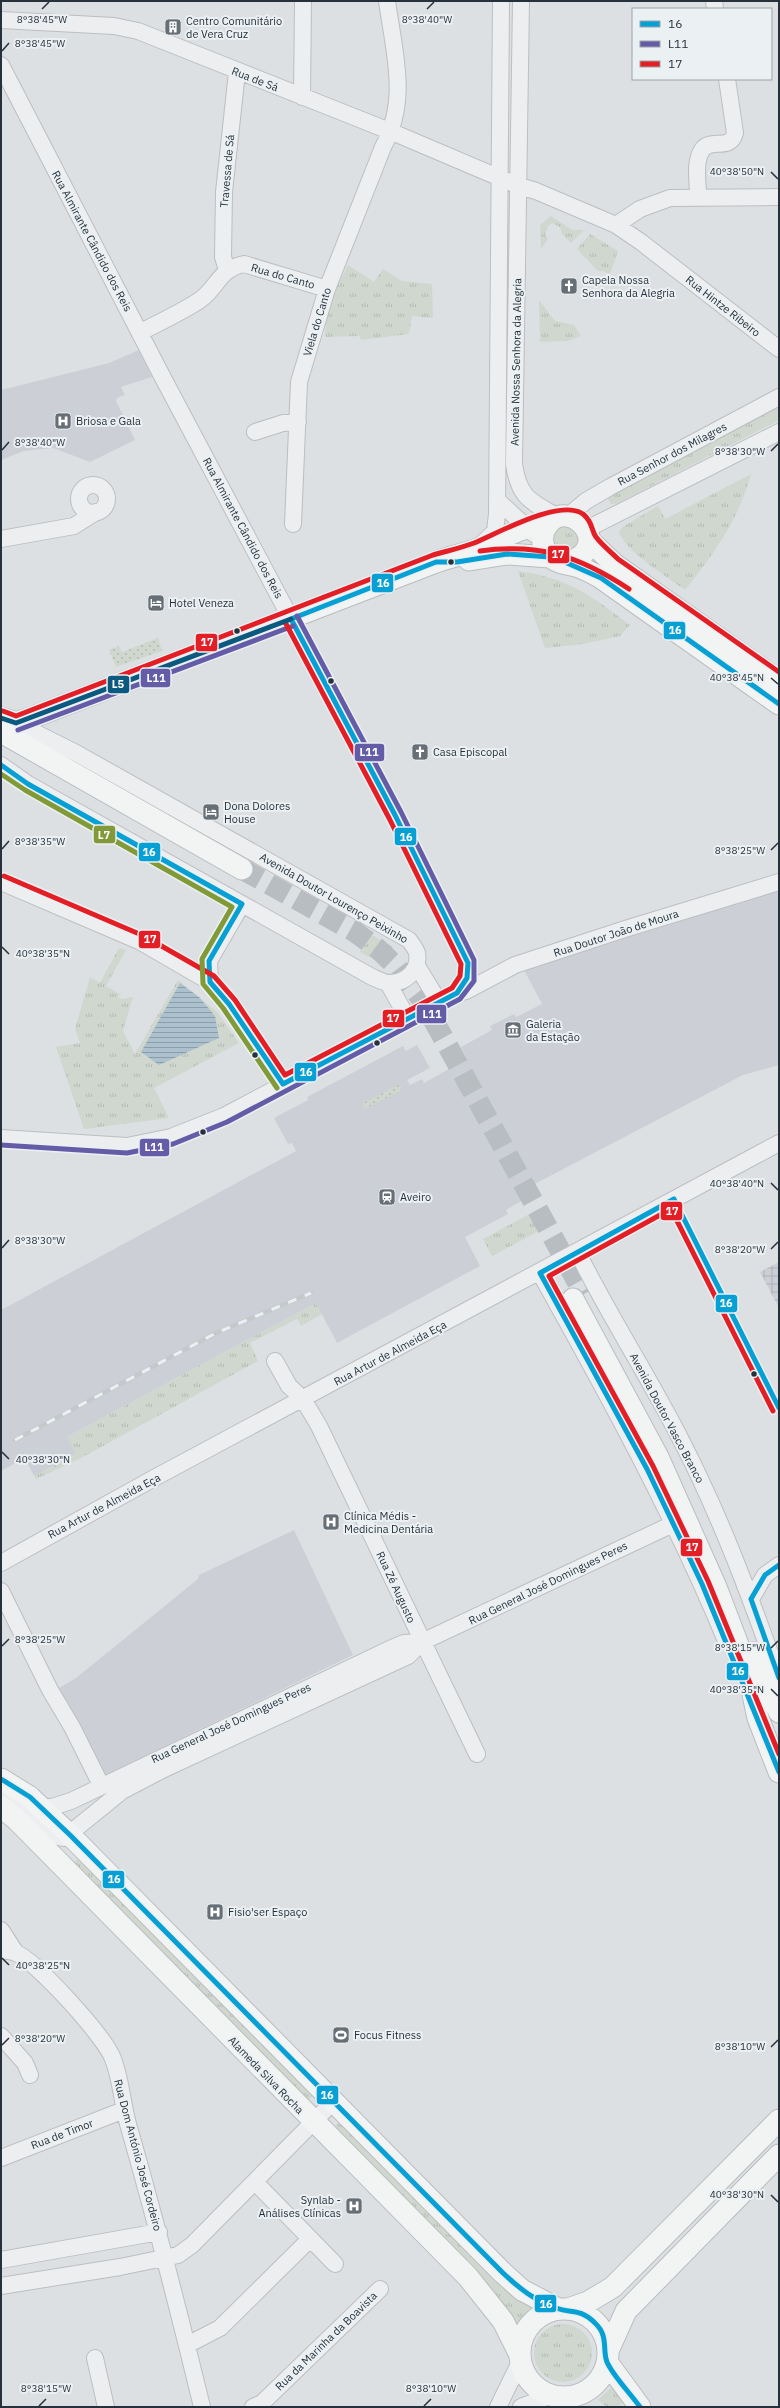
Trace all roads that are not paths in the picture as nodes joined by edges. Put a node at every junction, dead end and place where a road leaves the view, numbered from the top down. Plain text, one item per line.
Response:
1 (303, 1) edge
2 (387, 1) edge
3 (501, 1) edge
4 (521, 1) edge
5 (1, 20) edge
6 (1, 65) edge
7 (237, 72) junction
8 (727, 80) edge
9 (302, 97) junction
10 (392, 132) junction
11 (500, 178) junction
12 (519, 186) junction
13 (698, 196) junction
14 (779, 197) edge
15 (616, 225) junction
16 (227, 270) junction
17 (327, 289) junction
18 (141, 332) junction
19 (498, 336) junction
20 (516, 341) junction
21 (779, 350) edge
22 (498, 374) junction
23 (516, 376) junction
24 (779, 397) edge
25 (298, 422) junction
26 (255, 432) dead end
27 (779, 432) edge
28 (497, 500) junction
29 (81, 504) junction
30 (96, 512) junction
31 (559, 518) junction
32 (293, 524) dead end
33 (74, 526) junction
34 (526, 528) junction
35 (588, 534) junction
36 (1, 539) edge
37 (477, 549) junction
38 (554, 556) junction
39 (436, 562) junction
40 (291, 619) junction
41 (779, 681) edge
42 (779, 704) edge
43 (6, 724) edge
44 (1, 748) edge
45 (1, 765) edge
46 (1, 882) edge
47 (779, 882) edge
48 (242, 904) junction
49 (417, 966) junction
50 (210, 982) junction
51 (388, 984) junction
52 (457, 992) junction
53 (439, 1002) junction
54 (408, 1019) junction
55 (283, 1084) junction
56 (1, 1138) edge
57 (779, 1143) edge
58 (578, 1253) junction
59 (540, 1273) junction
60 (275, 1362) dead end
61 (303, 1399) junction
62 (674, 1524) junction
63 (1, 1563) edge
64 (779, 1565) edge
65 (1, 1592) edge
66 (751, 1599) junction
67 (422, 1642) junction
68 (779, 1678) edge
69 (779, 1712) edge
70 (758, 1718) junction
71 (477, 1754) dead end
72 (779, 1772) edge
73 (1, 1779) edge
74 (101, 1785) junction
75 (1, 1794) edge
76 (1, 1807) edge
77 (42, 1807) junction
78 (70, 1835) junction
79 (1, 1930) edge
80 (8, 1952) edge
81 (1, 2036) edge
82 (30, 2075) dead end
83 (334, 2101) junction
84 (124, 2110) junction
85 (779, 2120) edge
86 (312, 2122) junction
87 (779, 2155) edge
88 (1, 2158) edge
89 (255, 2182) junction
90 (159, 2232) junction
91 (310, 2239) junction
92 (112, 2241) junction
93 (165, 2256) junction
94 (1, 2260) edge
95 (335, 2264) dead end
96 (120, 2267) junction
97 (1, 2286) edge
98 (380, 2289) dead end
99 (563, 2309) junction
100 (187, 2345) junction
101 (607, 2356) junction
102 (520, 2357) junction
103 (95, 2358) dead end
104 (556, 2396) junction
105 (106, 2407) edge
106 (202, 2407) edge
107 (253, 2407) edge
108 (498, 2407) edge
109 (521, 2407) edge
110 (588, 2407) edge
111 (640, 2407) edge

1 - 9 street
2 - 10 street, Viela do Canto
3 - 11 street, Avenida Nossa Senhora da Alegria
4 - 12 street, Avenida Nossa Senhora da Alegria
5 - 7 street, Rua de Sá
6 - 18 street, Rua Almirante Cândido dos Reis
7 - 9 street, Rua de Sá
7 - 16 street, Travessa de Sá
8 - 13 street
9 - 10 street, Rua de Sá
10 - 11 street, Rua de Sá
10 - 17 street, Viela do Canto
11 - 12 street, Rua de Sá
11 - 19 street, Avenida Nossa Senhora da Alegria
12 - 15 street, Rua Hintze Ribeiro
12 - 20 street, Avenida Nossa Senhora da Alegria
13 - 14 street
13 - 15 street
15 - 21 street, Rua Hintze Ribeiro
16 - 17 street, Rua do Canto
16 - 18 street
17 - 25 street, Viela do Canto
18 - 40 street, Rua Almirante Cândido dos Reis
19 - 20 street
19 - 22 street, Avenida Nossa Senhora da Alegria
20 - 23 street, Avenida Nossa Senhora da Alegria
22 - 23 street
22 - 28 street, Avenida Nossa Senhora da Alegria
23 - 31 street, Avenida Nossa Senhora da Alegria
24 - 31 street, Rua Senhor dos Milagres
25 - 26 street
25 - 32 street, Viela do Canto
27 - 35 street
28 - 34 street
28 - 37 street, Avenida Nossa Senhora da Alegria
29 - 30 street
29 - 30 street
29 - 33 street
30 - 33 street
31 - 34 main road
31 - 35 main road
31 - 38 main road
33 - 36 street
34 - 37 main road
34 - 38 street
35 - 38 main road
35 - 41 main road
37 - 39 main road
38 - 39 main road
38 - 42 main road
39 - 40 main road
40 - 43 main road
40 - 52 street, Rua Almirante Cândido dos Reis
43 - 44 main road
43 - 49 street, Avenida Doutor Lourenço Peixinho
45 - 48 street
46 - 50 street
47 - 52 street, Rua Doutor João de Moura
48 - 50 street
48 - 51 street
49 - 51 street
49 - 53 street
50 - 55 street
51 - 54 street
52 - 53 street, Rua Doutor João de Moura
53 - 54 street, Rua Doutor João de Moura
54 - 55 street, Rua Doutor João de Moura
55 - 56 street, Rua Doutor João de Moura
57 - 58 street, Rua Artur de Almeida Eça
58 - 59 street, Rua Artur de Almeida Eça
58 - 66 street, Avenida Doutor Vasco Branco
59 - 61 street, Rua Artur de Almeida Eça
59 - 62 street
60 - 61 street, Rua Zé Augusto
61 - 63 street, Rua Artur de Almeida Eça
61 - 67 street, Rua Zé Augusto
62 - 67 street, Rua General José Domingues Peres
62 - 70 street
64 - 66 street
65 - 74 street
66 - 68 street, Avenida Doutor Vasco Branco
67 - 71 street, Rua Zé Augusto
67 - 74 street, Rua General José Domingues Peres
67 - 78 street, Rua General José Domingues Peres
69 - 70 main road, Avenida Doutor Vasco Branco
70 - 72 main road, Avenida Doutor Vasco Branco
73 - 77 main road
74 - 77 street, Rua General José Domingues Peres
75 - 78 street
76 - 86 main road, Alameda Silva Rocha
77 - 78 main road
78 - 83 main road
79 - 80 street
80 - 84 street, Rua Dom António José Cordeiro
81 - 82 street
83 - 86 street
83 - 99 main road
84 - 88 street, Rua de Timor
84 - 90 street, Rua Dom António José Cordeiro
85 - 99 main road
86 - 89 street
86 - 102 main road, Alameda Silva Rocha
87 - 101 main road
89 - 91 street
89 - 93 street
90 - 92 street
90 - 93 street, Rua Dom António José Cordeiro
91 - 95 street
91 - 100 street
92 - 94 street
92 - 96 street
93 - 96 street
93 - 100 street, Rua Dom António José Cordeiro
96 - 97 street
98 - 107 street, Rua da Marinha da Boavista
99 - 101 main road
99 - 102 main road
100 - 106 street, Rua Dom António José Cordeiro
101 - 104 main road
101 - 111 main road
102 - 104 main road
102 - 108 street
103 - 105 street
104 - 109 street
104 - 110 main road

